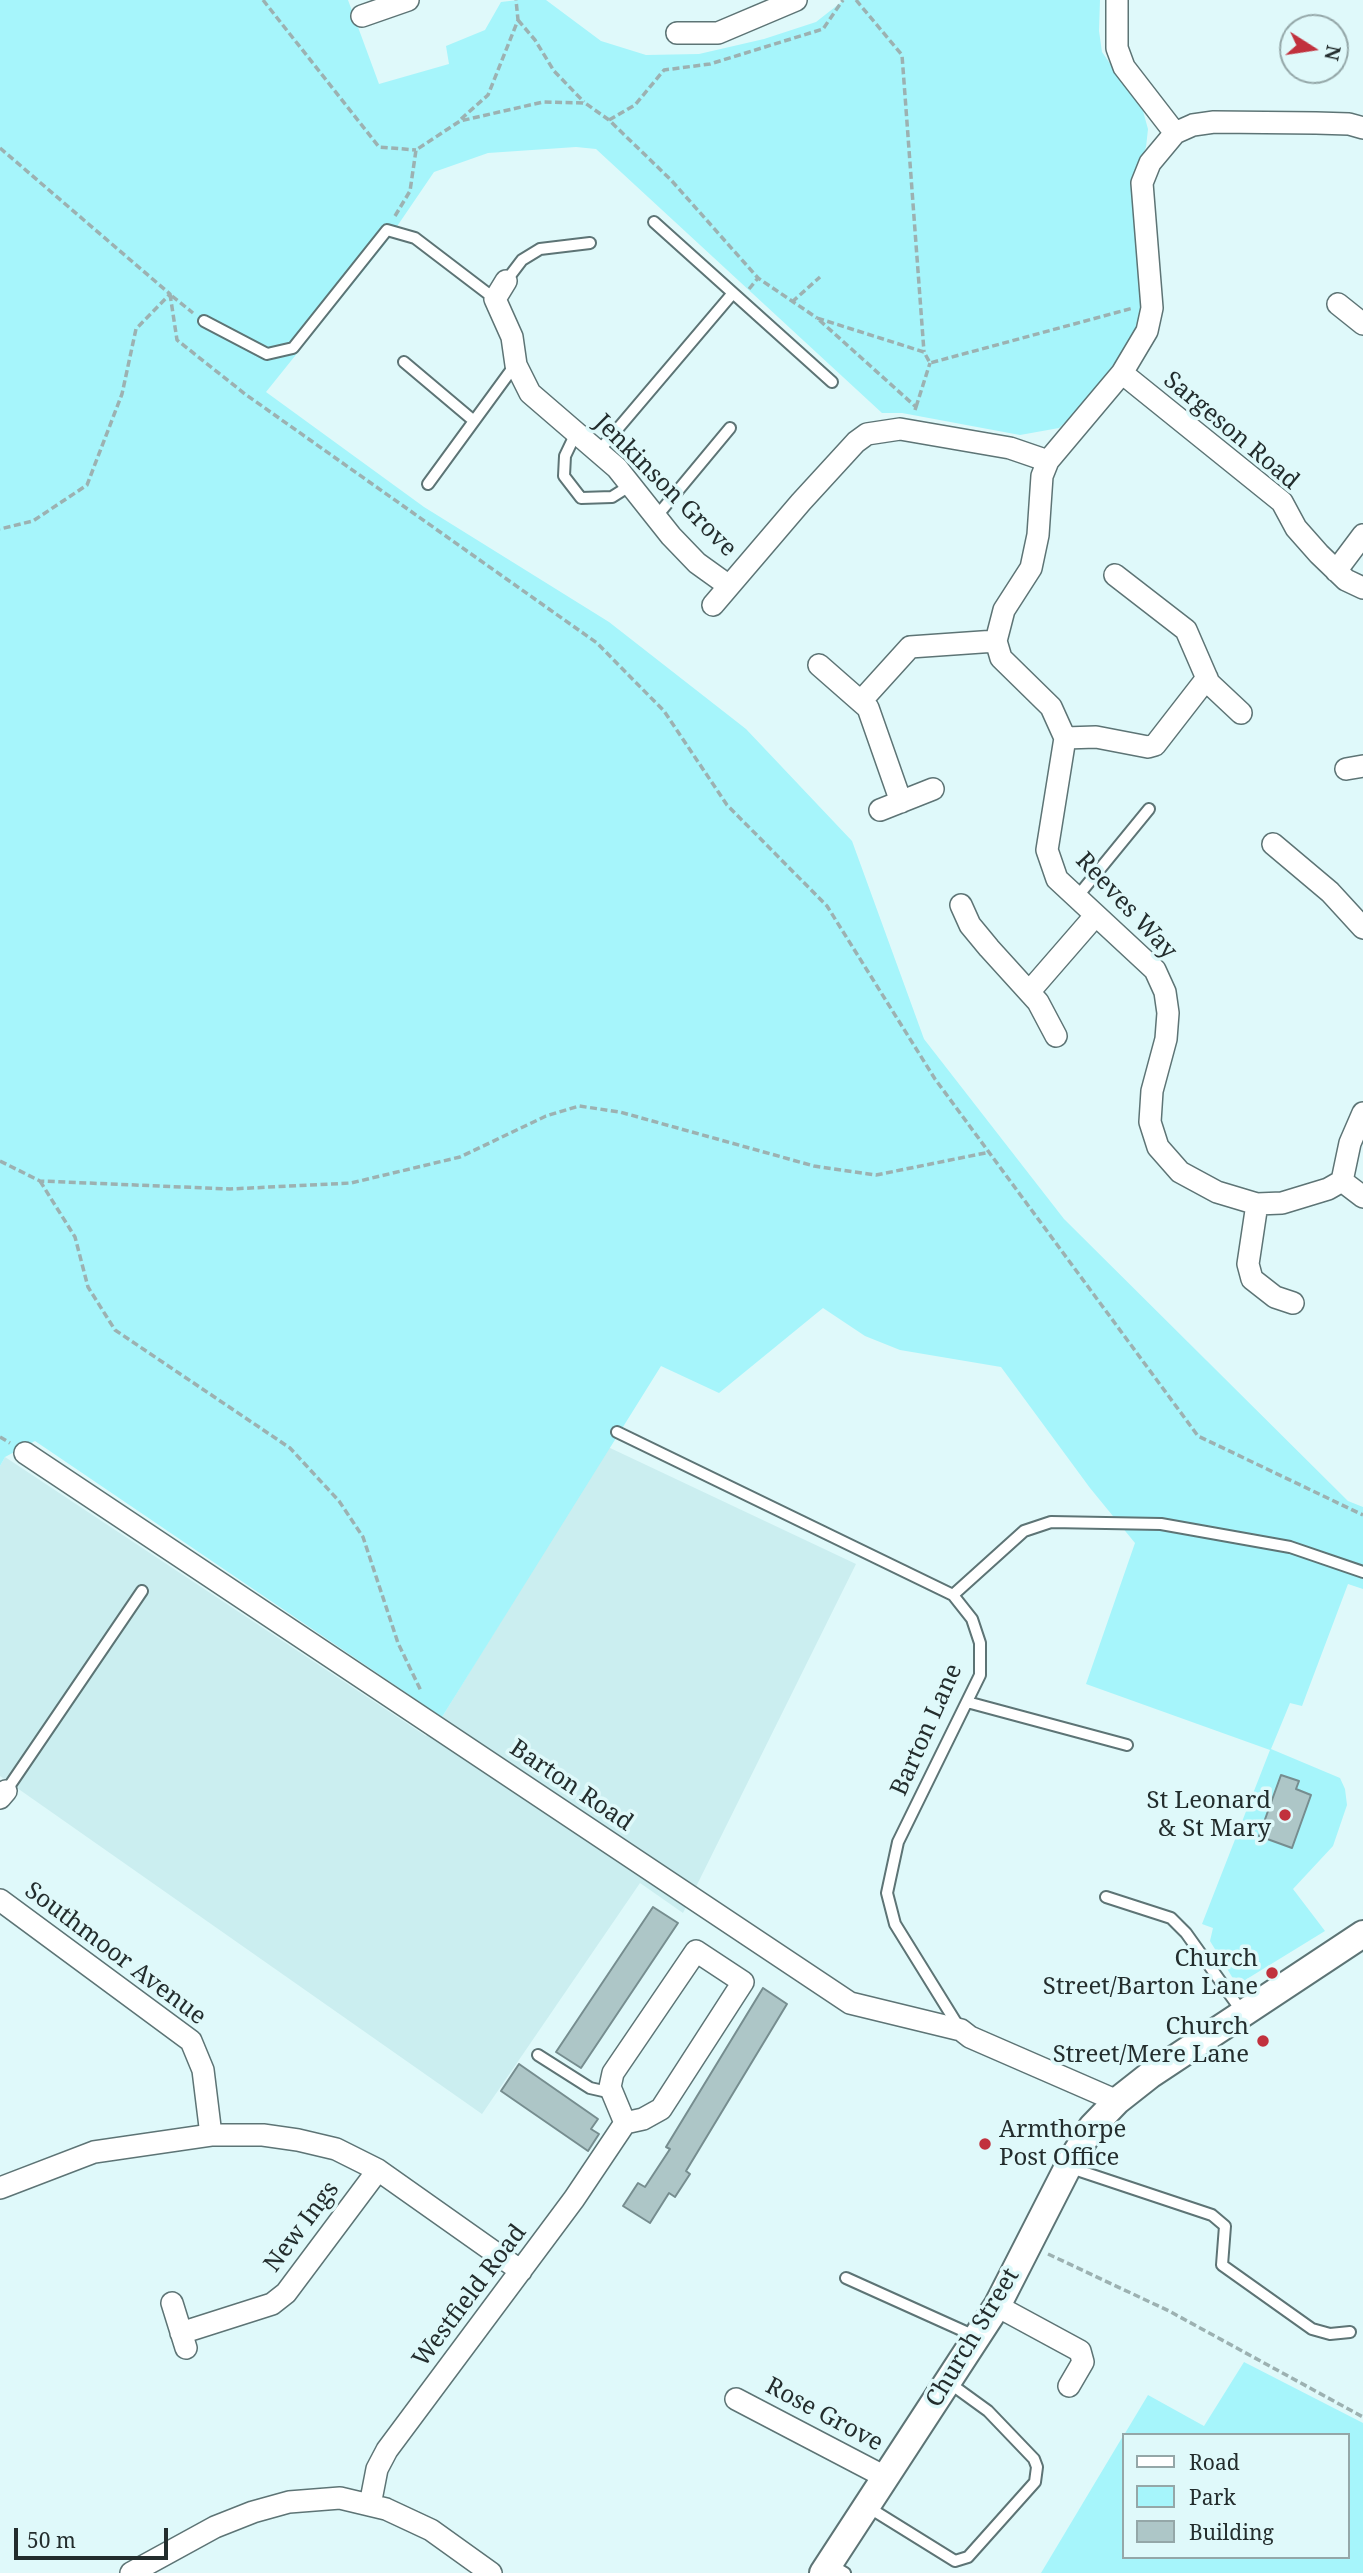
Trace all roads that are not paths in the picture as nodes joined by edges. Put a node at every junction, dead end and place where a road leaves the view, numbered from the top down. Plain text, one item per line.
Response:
1 (408, 0) edge
2 (796, 0) edge
3 (1117, 0) edge
4 (362, 16) dead end
5 (677, 33) dead end
6 (1363, 128) edge
7 (1175, 133) junction
8 (654, 222) dead end
9 (590, 243) dead end
10 (506, 281) joint
11 (733, 293) junction
12 (495, 299) junction
13 (1338, 304) dead end
14 (204, 321) road end
15 (1363, 324) edge
16 (404, 362) dead end
17 (516, 365) junction
18 (1122, 373) junction
19 (832, 382) dead end
20 (474, 421) junction
21 (730, 428) dead end
22 (576, 433) junction
23 (598, 452) junction
24 (1048, 461) junction
25 (428, 484) dead end
26 (631, 485) junction
27 (656, 517) junction
28 (1363, 535) edge
29 (1336, 570) junction
30 (1115, 575) dead end
31 (729, 586) junction
32 (1363, 588) edge
33 (713, 605) dead end
34 (996, 641) junction
35 (819, 666) dead end
36 (1207, 678) junction
37 (862, 700) junction
38 (1241, 713) dead end
39 (1065, 738) junction
40 (933, 789) dead end
41 (901, 802) junction
42 (1149, 809) dead end
43 (880, 810) dead end
44 (1273, 844) dead end
45 (1076, 897) junction
46 (961, 905) dead end
47 (1095, 916) junction
48 (1363, 928) edge
49 (1029, 992) junction
50 (1056, 1036) dead end
51 (1363, 1113) edge
52 (1342, 1181) junction
53 (1363, 1197) edge
54 (1257, 1204) junction
55 (1293, 1303) dead end
56 (617, 1432) dead end
57 (25, 1453) dead end
58 (1363, 1572) edge
59 (142, 1591) dead end
60 (953, 1595) junction
61 (967, 1702) junction
62 (1127, 1745) dead end
63 (3, 1795) edge
64 (1106, 1897) dead end
65 (0, 1900) edge
66 (1363, 1934) edge
67 (1243, 2013) junction
68 (961, 2030) junction
69 (538, 2055) dead end
70 (612, 2093) junction
71 (1117, 2101) junction
72 (625, 2123) junction
73 (211, 2134) junction
74 (1068, 2167) junction
75 (378, 2170) junction
76 (0, 2188) edge
77 (522, 2271) junction
78 (846, 2278) dead end
79 (172, 2303) dead end
80 (997, 2306) junction
81 (1350, 2332) dead end
82 (976, 2337) junction
83 (948, 2382) junction
84 (1069, 2386) dead end
85 (736, 2399) dead end
86 (887, 2478) junction
87 (370, 2505) junction
88 (867, 2507) junction
89 (833, 2570) edge
90 (131, 2573) edge
91 (491, 2573) edge

1 - 4 street
2 - 5 street
3 - 7 street
6 - 7 street
7 - 18 street
8 - 11 lane
9 - 10 lane
10 - 12 street
11 - 19 lane
11 - 23 lane
12 - 14 lane
12 - 17 street, Jenkinson Grove
13 - 15 street
16 - 20 lane
17 - 20 lane
17 - 22 street, Jenkinson Grove
18 - 24 street
18 - 29 street, Sargeson Road
20 - 25 lane
21 - 27 lane
22 - 23 street, Jenkinson Grove
22 - 26 lane
23 - 26 street, Jenkinson Grove
24 - 31 street, Jenkinson Grove
24 - 34 street
26 - 27 street, Jenkinson Grove
27 - 31 street, Jenkinson Grove
28 - 29 street
29 - 32 street, Sargeson Road
30 - 36 street
31 - 33 street, Jenkinson Grove
34 - 37 street
34 - 39 street
35 - 37 street
36 - 38 street
36 - 39 street
37 - 41 street
39 - 45 street, Reeves Way
40 - 41 street
41 - 43 street
42 - 45 lane
44 - 48 street
45 - 47 street, Reeves Way
46 - 49 street
47 - 49 street
47 - 54 street, Reeves Way
49 - 50 street
51 - 52 street
52 - 53 street
52 - 54 street, Reeves Way
54 - 55 street
56 - 60 lane, Barton Lane
57 - 68 street, Barton Road
58 - 60 lane
59 - 63 lane
60 - 61 lane, Barton Lane
61 - 62 lane
61 - 68 lane, Barton Lane
64 - 67 lane
65 - 73 street, Southmoor Avenue
66 - 67 street, Church Street
67 - 71 street, Church Street
68 - 71 street, Barton Road
69 - 70 lane
70 - 72 street
70 - 72 street
71 - 74 street, Church Street
72 - 77 street, Westfield Road
73 - 75 street
73 - 76 street
74 - 80 street, Church Street
74 - 81 lane
75 - 77 street
75 - 79 street, New Ings
77 - 87 street, Westfield Road
78 - 82 lane
80 - 82 street, Church Street
80 - 84 street
82 - 83 street, Church Street
83 - 86 street, Church Street
83 - 88 lane
85 - 86 street, Rose Grove
86 - 88 street, Church Street
87 - 90 street
87 - 91 street
88 - 89 street, Church Street

